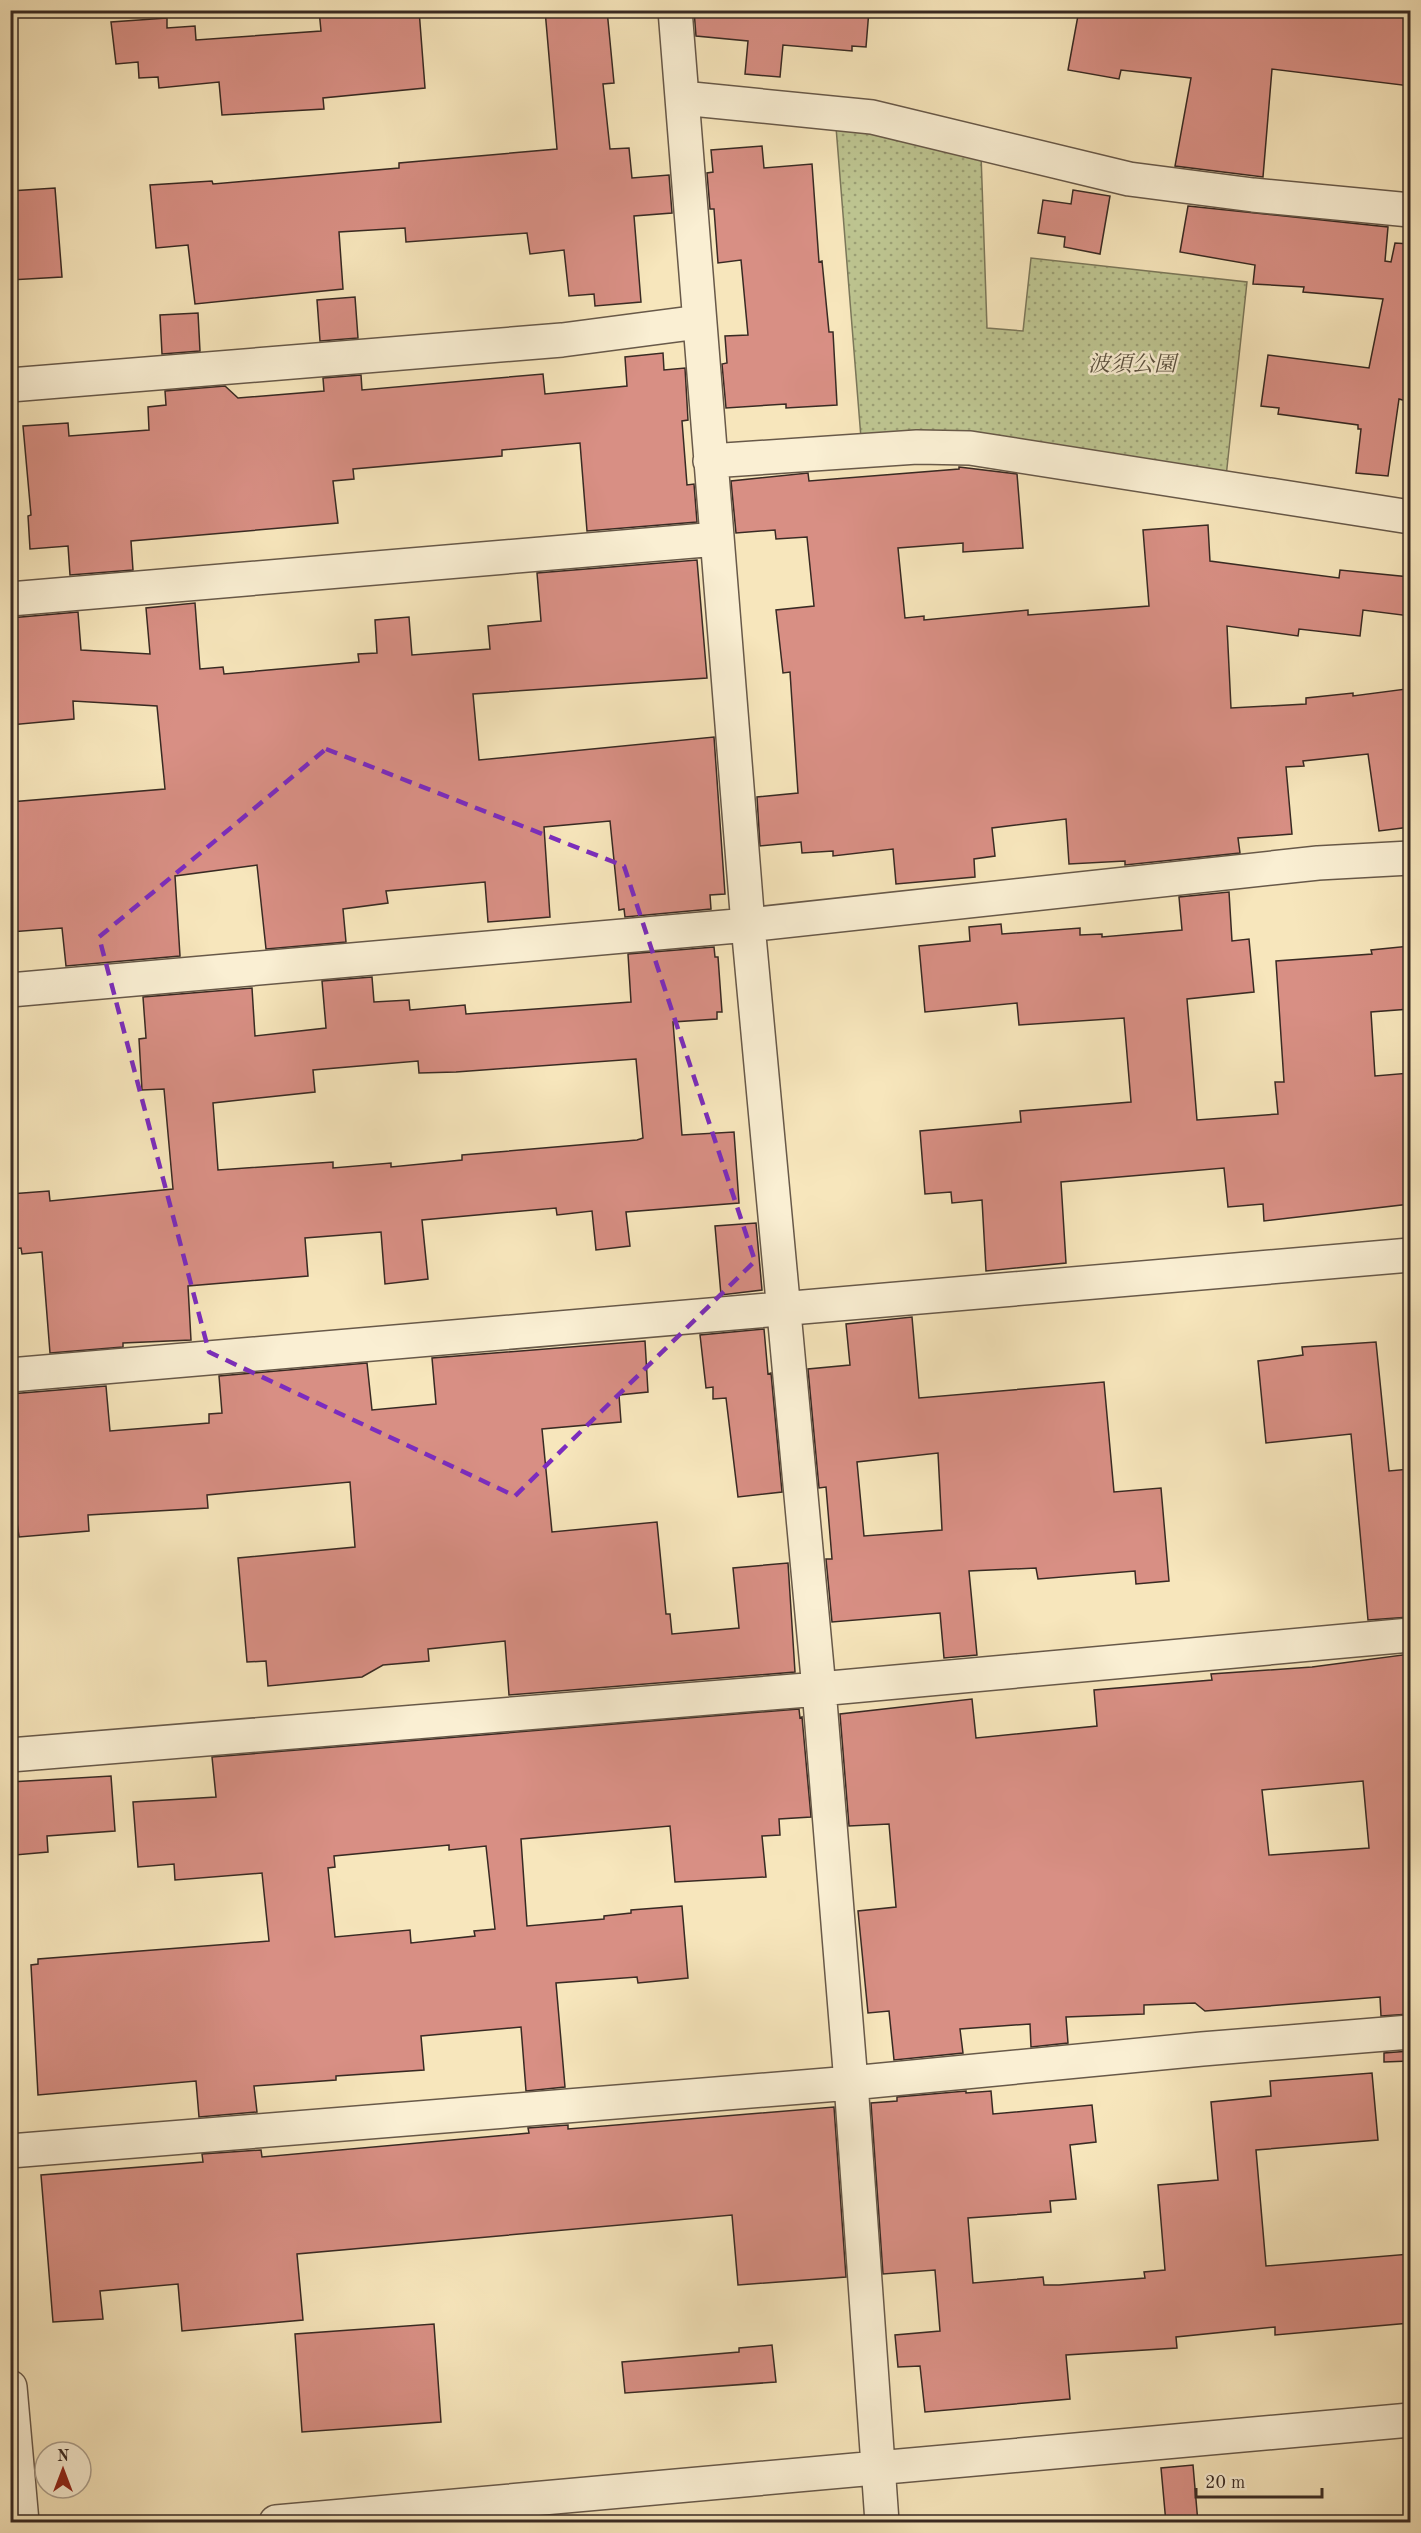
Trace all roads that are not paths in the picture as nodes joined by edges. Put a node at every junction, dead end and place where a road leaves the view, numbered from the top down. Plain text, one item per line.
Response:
1 (675, 10) edge
2 (682, 98) junction
3 (1410, 210) edge
4 (699, 322) junction
5 (10, 385) edge
6 (710, 461) junction
7 (1410, 517) edge
8 (717, 540) junction
9 (10, 599) edge
10 (1410, 858) edge
11 (748, 925) junction
12 (10, 990) edge
13 (1410, 1255) edge
14 (784, 1307) junction
15 (10, 1375) edge
16 (1410, 1635) edge
17 (819, 1689) junction
18 (10, 1755) edge
19 (1410, 2032) edge
20 (851, 2083) junction
21 (10, 2151) edge
22 (10, 2387) edge
23 (1410, 2420) edge
24 (877, 2470) junction
25 (22, 2523) edge
26 (276, 2523) edge
27 (882, 2523) edge

1 - 2 street
2 - 3 street
2 - 4 street
4 - 5 street
4 - 6 street
6 - 7 street
6 - 8 street
8 - 9 street
8 - 11 street
10 - 11 street
11 - 12 street
11 - 14 street
13 - 14 street
14 - 15 street
14 - 17 street
16 - 17 street
17 - 18 street
17 - 20 street
19 - 20 street
20 - 21 street
20 - 24 street
22 - 25 street
23 - 24 street
24 - 26 street
24 - 27 street

